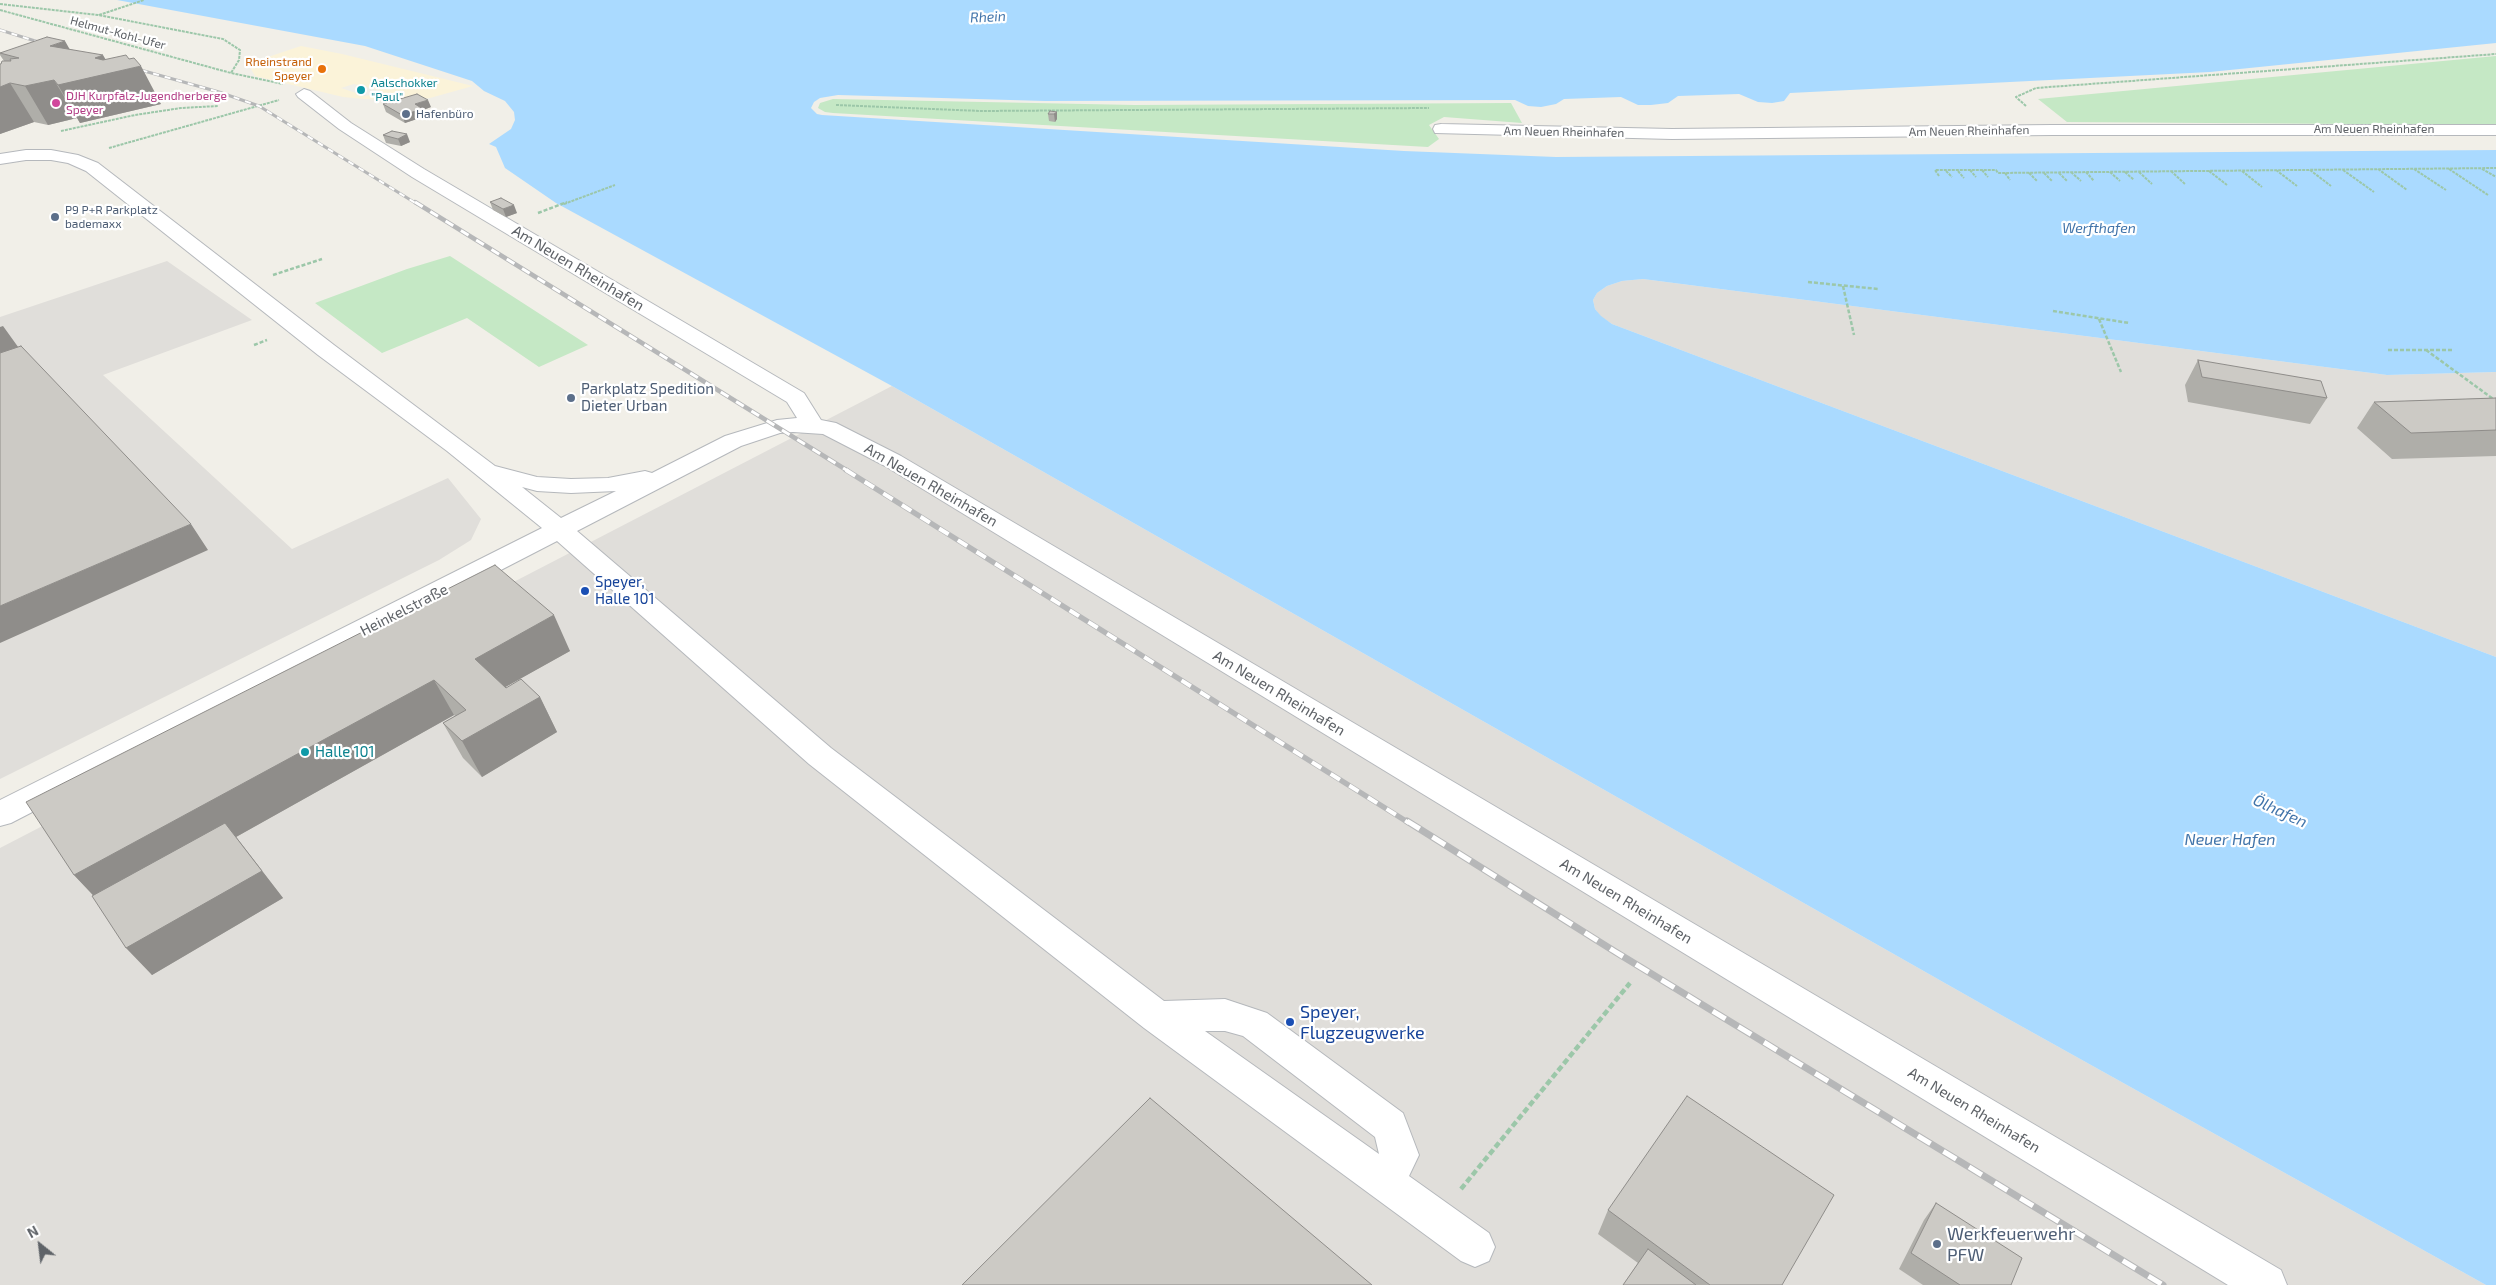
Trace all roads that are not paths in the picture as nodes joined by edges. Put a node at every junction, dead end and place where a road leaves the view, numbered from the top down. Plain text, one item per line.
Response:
1 (304, 94) road end
2 (1441, 129) dead end
3 (2496, 130) edge
4 (0, 159) edge
5 (813, 426) junction
6 (686, 466) junction
7 (486, 471) junction
8 (560, 531) junction
9 (0, 814) edge
10 (1157, 1017) junction
11 (1384, 1182) junction
12 (1475, 1247) dead end
13 (2266, 1285) edge

1 - 5 street, Am Neuen Rheinhafen
2 - 3 street, Am Neuen Rheinhafen
4 - 7 street
5 - 6 street, Heinkelstraße
5 - 13 street, Am Neuen Rheinhafen
6 - 7 street
6 - 8 street, Heinkelstraße
7 - 8 street
8 - 9 street, Heinkelstraße
8 - 10 street
10 - 11 street
10 - 11 street
11 - 12 street

